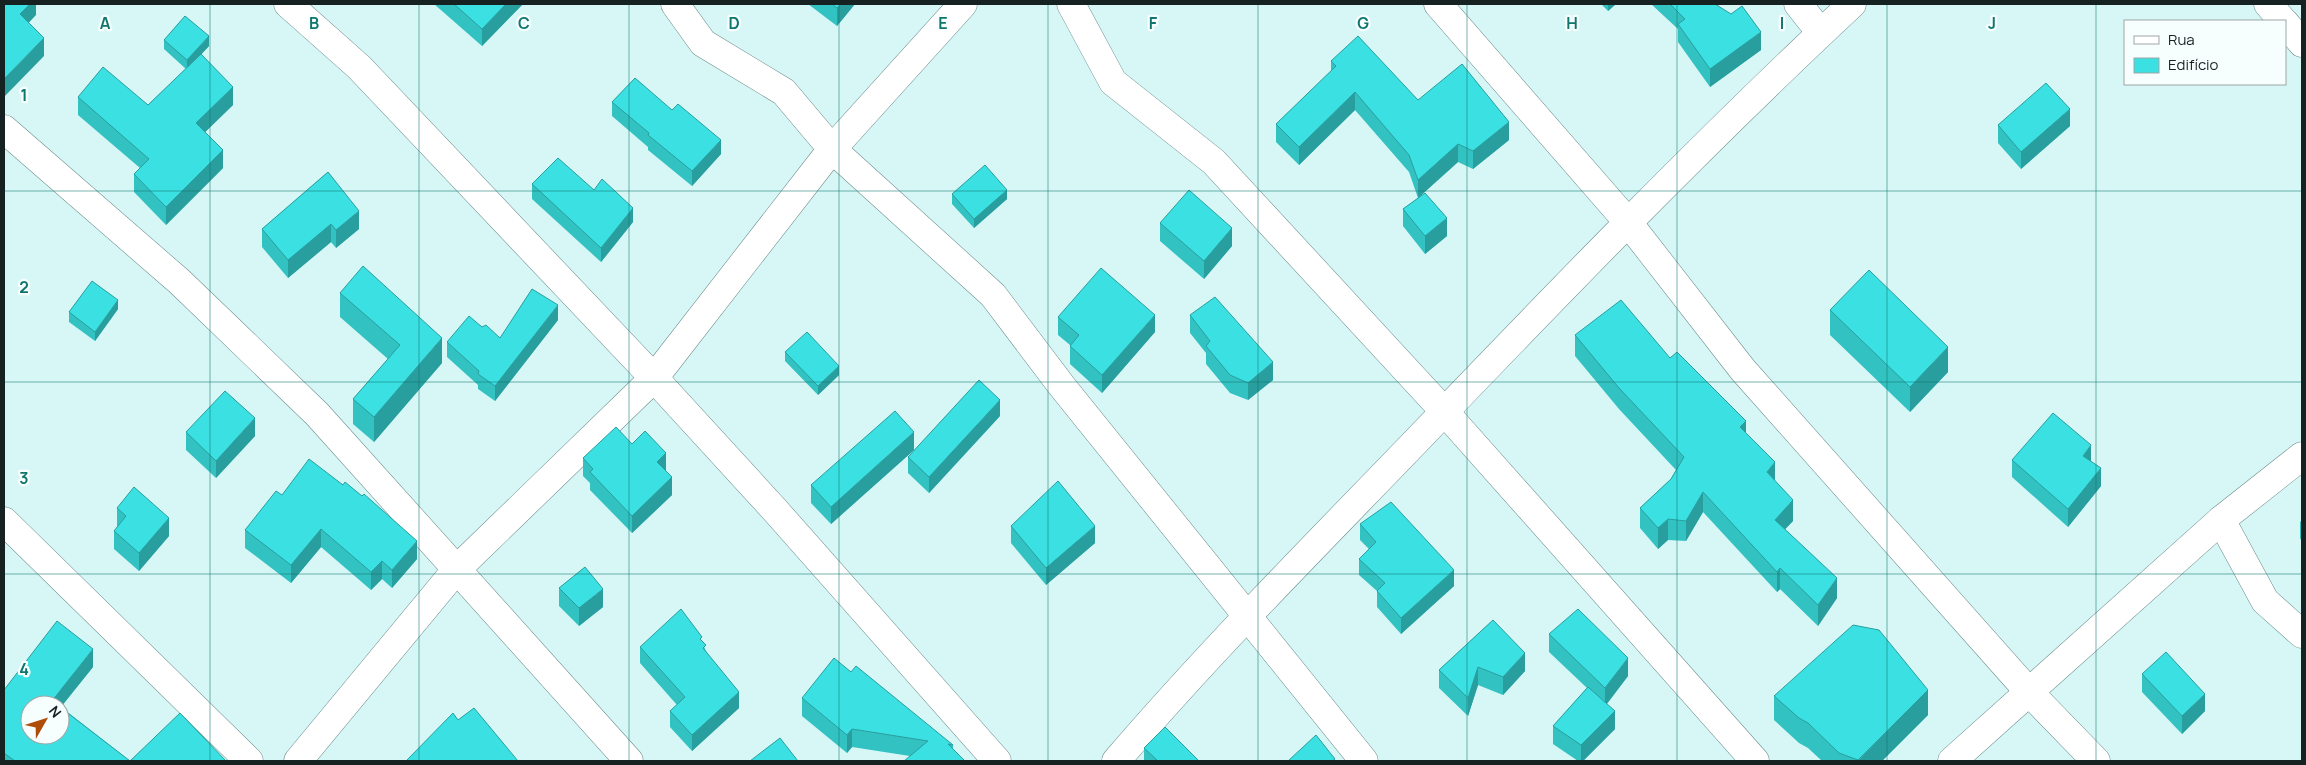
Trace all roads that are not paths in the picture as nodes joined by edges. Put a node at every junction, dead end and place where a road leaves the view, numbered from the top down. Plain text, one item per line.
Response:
1 (288, 4) edge
2 (675, 4) edge
3 (963, 4) edge
4 (1071, 4) edge
5 (1438, 4) edge
6 (1798, 4) edge
7 (1852, 4) edge
8 (2268, 4) edge
9 (2282, 20) edge
10 (2286, 24) edge
11 (1821, 33) junction
12 (2302, 43) edge
13 (4, 129) edge
14 (832, 148) junction
15 (1627, 221) junction
16 (654, 378) junction
17 (1444, 411) junction
18 (2302, 456) edge
19 (4, 520) edge
20 (2221, 520) junction
21 (456, 570) junction
22 (1246, 617) junction
23 (2302, 634) edge
24 (2030, 693) junction
25 (249, 761) edge
26 (298, 761) edge
27 (629, 761) edge
28 (997, 761) edge
29 (1116, 761) edge
30 (1364, 761) edge
31 (1755, 761) edge
32 (1952, 761) edge
33 (2096, 761) edge

1 - 16 street
2 - 14 street
3 - 14 street
4 - 17 street
5 - 15 street
6 - 11 street
7 - 11 street
8 - 9 street
10 - 12 street
11 - 15 street
13 - 21 street
14 - 16 street
14 - 22 street
15 - 17 street
15 - 24 street
16 - 21 street
16 - 28 street
17 - 22 street
17 - 31 street
18 - 20 street
19 - 25 street
20 - 23 street
20 - 24 street
21 - 26 street
21 - 27 street
22 - 29 street
22 - 30 street
24 - 32 street
24 - 33 street

